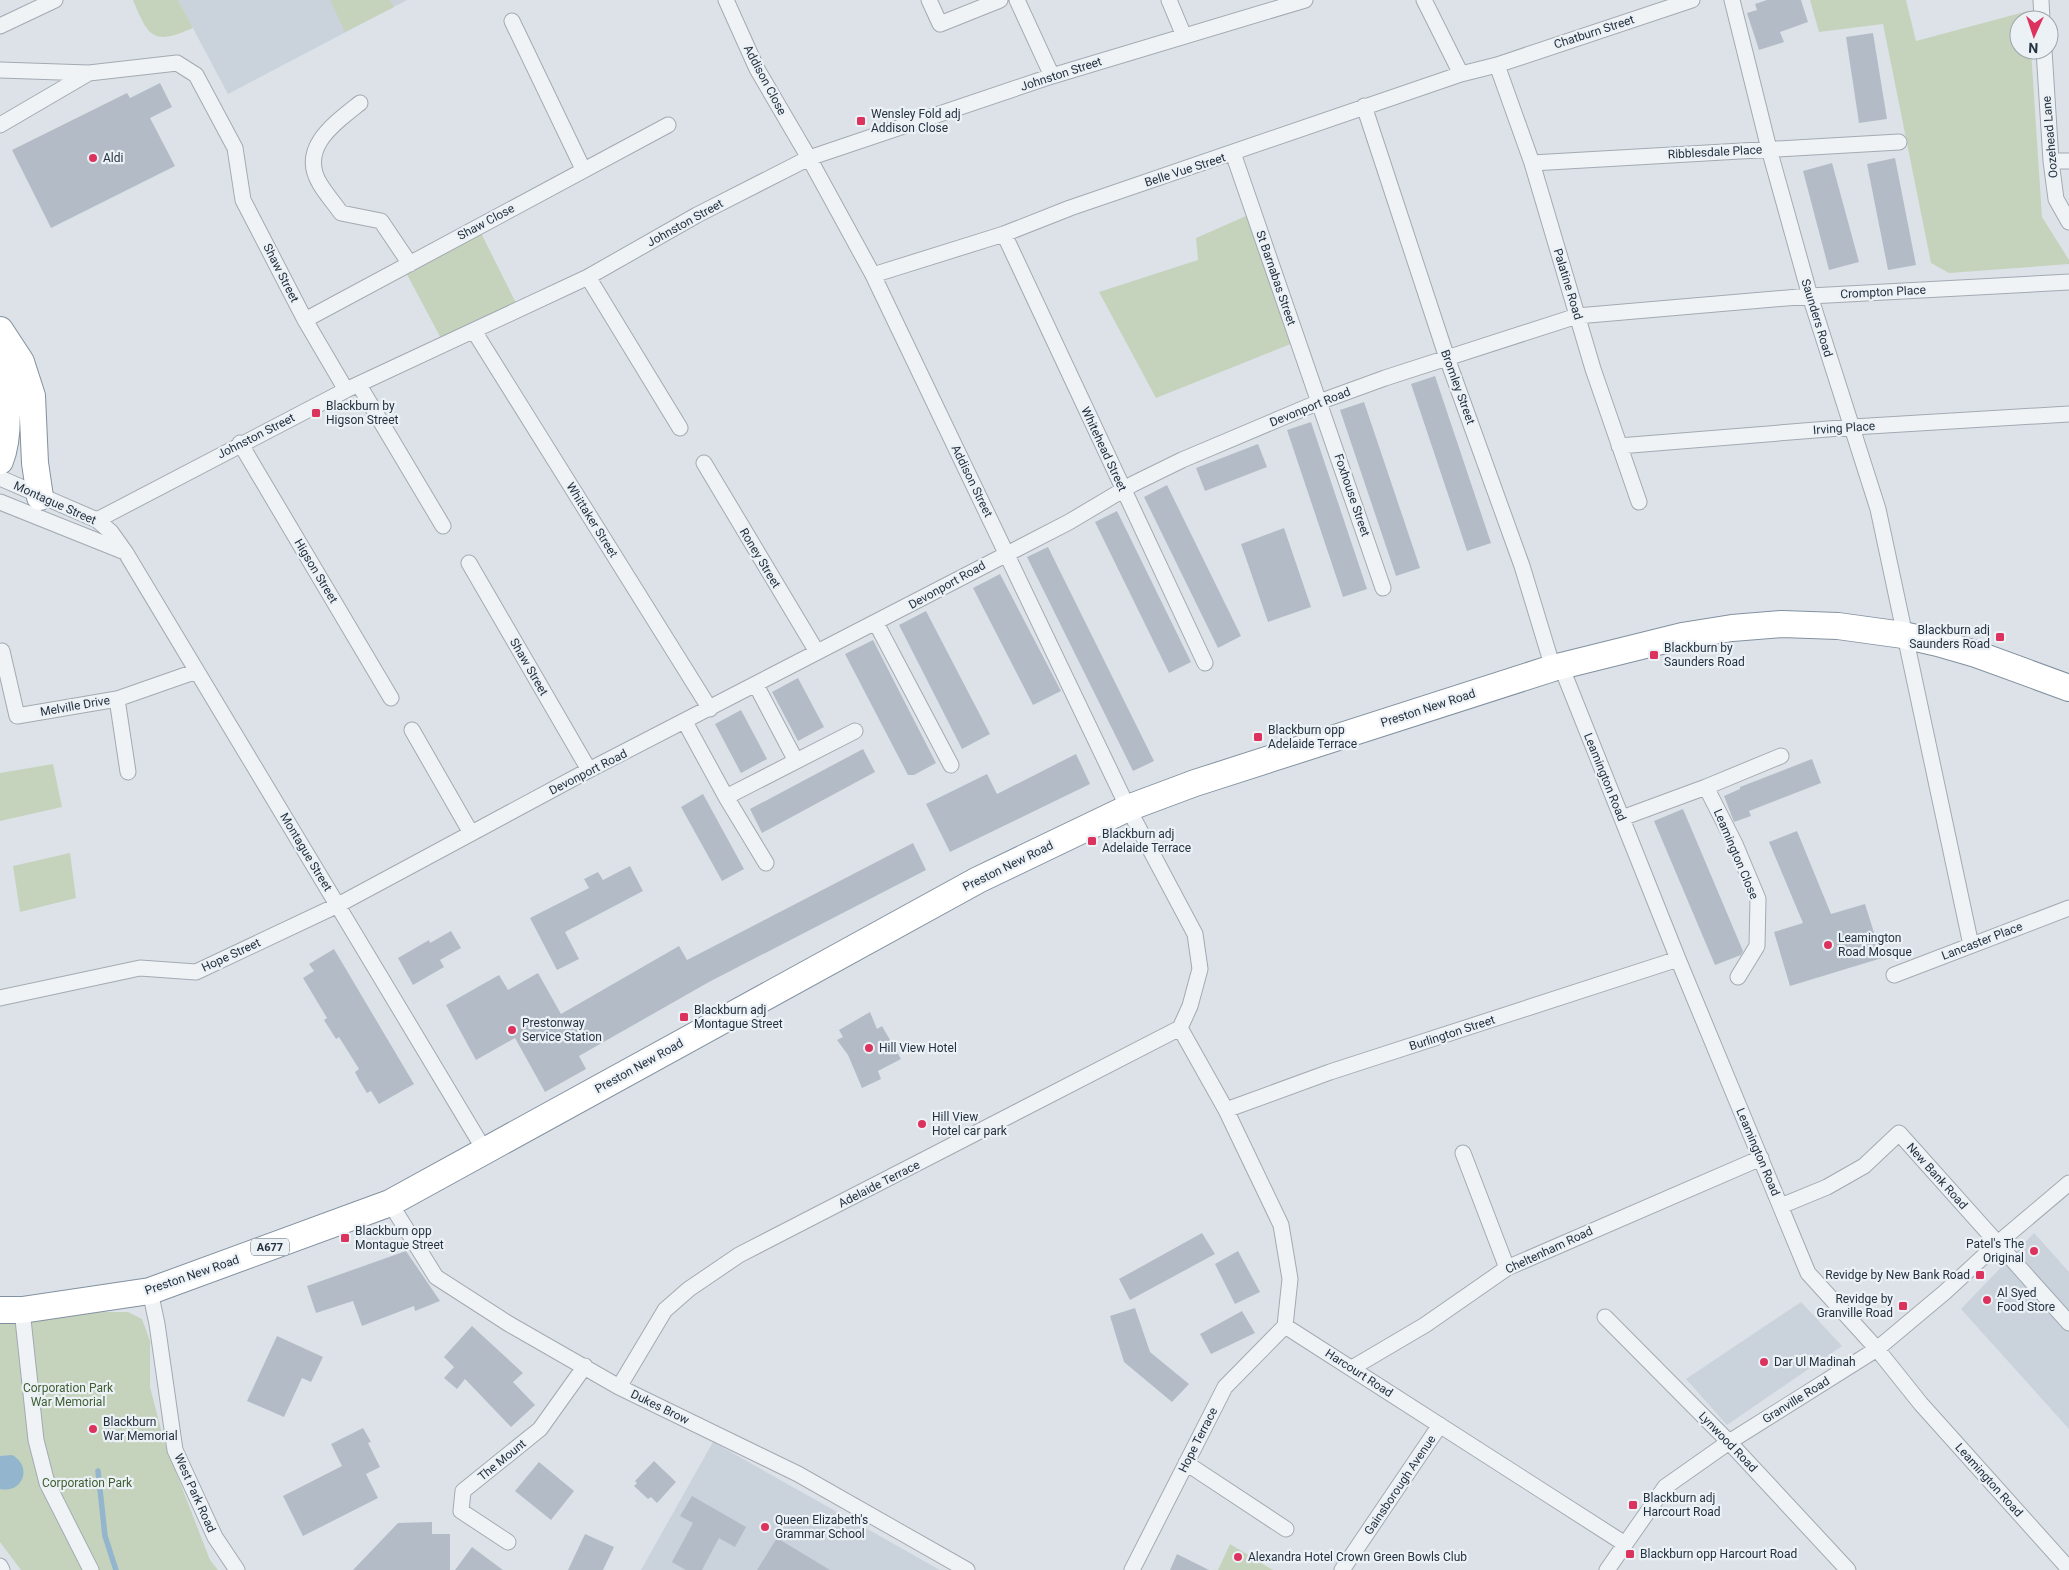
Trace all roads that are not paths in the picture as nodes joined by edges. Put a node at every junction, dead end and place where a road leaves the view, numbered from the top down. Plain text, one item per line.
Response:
1 (55, 0) edge
2 (726, 0) edge
3 (929, 0) edge
4 (1000, 0) edge
5 (1017, 0) edge
6 (1169, 0) edge
7 (1303, 0) edge
8 (1424, 0) edge
9 (1692, 0) edge
10 (1732, 0) edge
11 (512, 21) dead end
12 (0, 26) edge
13 (1184, 36) junction
14 (2045, 60) edge
15 (1497, 65) junction
16 (0, 70) edge
17 (89, 73) junction
18 (1461, 74) junction
19 (1052, 76) junction
20 (360, 104) dead end
21 (1364, 106) junction
22 (0, 125) edge
23 (668, 125) dead end
24 (1900, 142) dead end
25 (1769, 148) junction
26 (1233, 153) junction
27 (809, 158) junction
28 (2051, 160) junction
29 (2069, 161) edge
30 (1532, 163) junction
31 (583, 169) junction
32 (2069, 222) edge
33 (1004, 234) junction
34 (410, 264) junction
35 (873, 275) junction
36 (588, 276) junction
37 (2069, 282) edge
38 (1810, 296) junction
39 (1577, 316) junction
40 (305, 320) junction
41 (0, 330) edge
42 (474, 331) junction
43 (0, 358) edge
44 (1447, 358) junction
45 (352, 388) junction
46 (1319, 402) junction
47 (2069, 414) edge
48 (1853, 427) junction
49 (680, 428) dead end
50 (240, 443) junction
51 (1619, 446) junction
52 (0, 461) edge
53 (704, 463) dead end
54 (0, 478) edge
55 (1123, 490) junction
56 (40, 497) junction
57 (0, 502) edge
58 (1639, 502) dead end
59 (97, 520) junction
60 (443, 526) dead end
61 (126, 553) junction
62 (1007, 553) junction
63 (468, 563) dead end
64 (1383, 588) dead end
65 (876, 623) junction
66 (1903, 635) junction
67 (2, 651) dead end
68 (817, 652) junction
69 (1205, 663) dead end
70 (1557, 667) junction
71 (196, 671) junction
72 (756, 685) junction
73 (2069, 688) edge
74 (391, 698) dead end
75 (117, 699) junction
76 (710, 709) junction
77 (685, 722) junction
78 (412, 730) dead end
79 (855, 731) dead end
80 (1781, 756) dead end
81 (796, 761) junction
82 (951, 765) dead end
83 (589, 770) junction
84 (128, 772) dead end
85 (1706, 787) junction
86 (726, 798) junction
87 (1128, 808) junction
88 (1622, 818) junction
89 (472, 833) junction
90 (766, 863) dead end
91 (338, 905) junction
92 (2069, 908) edge
93 (1971, 945) junction
94 (1678, 959) junction
95 (1894, 974) dead end
96 (1738, 977) dead end
97 (0, 998) edge
98 (1180, 1028) junction
99 (1226, 1110) junction
100 (485, 1151) junction
101 (1463, 1153) dead end
102 (1760, 1158) junction
103 (2069, 1184) edge
104 (390, 1203) junction
105 (1781, 1206) junction
106 (1998, 1243) junction
107 (1507, 1268) junction
108 (150, 1291) junction
109 (11, 1310) edge
110 (1605, 1317) dead end
111 (2069, 1323) edge
112 (1285, 1326) junction
113 (1877, 1349) junction
114 (585, 1366) junction
115 (1352, 1368) junction
116 (619, 1387) junction
117 (1440, 1424) junction
118 (1729, 1442) junction
119 (1186, 1463) junction
120 (1286, 1529) dead end
121 (508, 1542) dead end
122 (1625, 1544) junction
123 (0, 1566) edge
124 (2069, 1569) edge
125 (2, 1570) edge
126 (91, 1570) edge
127 (237, 1570) edge
128 (966, 1570) edge
129 (1132, 1570) edge
130 (1342, 1570) edge
131 (1607, 1570) edge
132 (1848, 1570) edge

1 - 12 street
2 - 27 street, Addison Close
3 - 4 street
5 - 19 street
6 - 13 street
7 - 13 street, Johnston Street
8 - 18 street
9 - 15 street, Chatburn Street
10 - 25 street, Saunders Road
11 - 31 street
13 - 19 street, Johnston Street
14 - 28 street, Oozehead Lane
15 - 18 street, Belle Vue Street
15 - 30 street, Palatine Road
16 - 17 street
17 - 22 street
17 - 40 street, Shaw Street
18 - 21 street, Belle Vue Street
19 - 27 street, Johnston Street
20 - 34 street
21 - 26 street, Belle Vue Street
21 - 44 street, Bromley Street
23 - 31 street, Shaw Close
24 - 25 street, Ribblesdale Place
25 - 30 street, Ribblesdale Place
25 - 38 street, Saunders Road
26 - 33 street, Belle Vue Street
26 - 46 street, St Barnabas Street
27 - 35 street, Addison Street
27 - 36 street, Johnston Street
28 - 29 street
28 - 32 street, Oozehead Lane
30 - 39 street, Palatine Road
31 - 34 street, Shaw Close
33 - 35 street, Belle Vue Street
33 - 55 street, Whitehead Street
34 - 40 street, Shaw Close
35 - 62 street, Addison Street
36 - 42 street, Johnston Street
36 - 49 street
37 - 38 street, Crompton Place
38 - 39 street, Crompton Place
38 - 48 street, Saunders Road
39 - 44 street, Devonport Road
39 - 51 street, Palatine Road
40 - 45 street, Shaw Street
41 - 56 highway
42 - 45 street, Johnston Street
42 - 76 street, Whittaker Street
43 - 52 highway
44 - 46 street, Devonport Road
44 - 70 street, Bromley Street
45 - 50 street, Johnston Street
45 - 60 street, Shaw Street
46 - 55 street, Devonport Road
46 - 64 street, Foxhouse Street
47 - 48 street, Irving Place
48 - 51 street, Irving Place
48 - 66 street, Saunders Road
50 - 59 street, Johnston Street
50 - 74 street, Higson Street
51 - 58 street, Palatine Road
53 - 68 street, Roney Street
54 - 56 street, Montague Street
55 - 62 street, Devonport Road
55 - 69 street, Whitehead Street
56 - 59 street, Montague Street
57 - 61 street, Montague Street
59 - 61 street, Montague Street
61 - 71 street, Montague Street
62 - 65 street, Devonport Road
62 - 87 street, Addison Street
63 - 83 street, Shaw Street
65 - 68 street, Devonport Road
65 - 82 street
66 - 70 highway, Preston New Road / A677
66 - 73 highway, Preston New Road / A677
66 - 93 street, Saunders Road
67 - 75 street, Melville Drive
68 - 72 street, Devonport Road
70 - 87 highway, Preston New Road / A677
70 - 88 street, Leamington Road
71 - 75 street, Melville Drive
71 - 91 street, Montague Street
72 - 76 street, Devonport Road
72 - 81 street
75 - 84 street
76 - 77 street, Devonport Road
77 - 83 street, Devonport Road
77 - 86 street
78 - 89 street
79 - 81 street
80 - 85 street
81 - 86 street
83 - 89 street, Devonport Road
85 - 88 street
85 - 96 street, Leamington Close
86 - 90 street
87 - 98 street
87 - 100 highway, Preston New Road / A677
88 - 94 street, Leamington Road
89 - 91 street, Devonport Road
91 - 97 street, Hope Street
91 - 100 street, Montague Street
92 - 93 street, Lancaster Place
93 - 95 street, Lancaster Place
94 - 99 street, Burlington Street
94 - 102 street, Leamington Road
98 - 99 street
98 - 116 street, Adelaide Terrace
99 - 112 street
100 - 104 highway, Preston New Road / A677
101 - 107 street
102 - 105 street, Leamington Road
102 - 107 street, Cheltenham Road
103 - 106 street, Granville Road
104 - 108 highway, Preston New Road / A677
104 - 114 street, Dukes Brow
105 - 106 street, New Bank Road
105 - 113 street, Leamington Road
106 - 111 street, New Bank Road
106 - 113 street, Granville Road
107 - 115 street, Cheltenham Road
108 - 109 highway, Preston New Road / A677
108 - 127 street, West Park Road
109 - 126 street
110 - 118 street, Lynwood Road
112 - 115 street, Harcourt Road
112 - 119 street, Hope Terrace
113 - 118 street, Granville Road
113 - 124 street, Leamington Road
114 - 116 street, Dukes Brow
114 - 121 street, The Mount
115 - 117 street, Harcourt Road
116 - 128 street, Dukes Brow
117 - 122 street, Harcourt Road
117 - 130 street, Gainsborough Avenue
118 - 122 street, Granville Road
118 - 132 street, Lynwood Road
119 - 120 street
119 - 129 street, Hope Terrace
122 - 131 street, Granville Road
123 - 125 street

